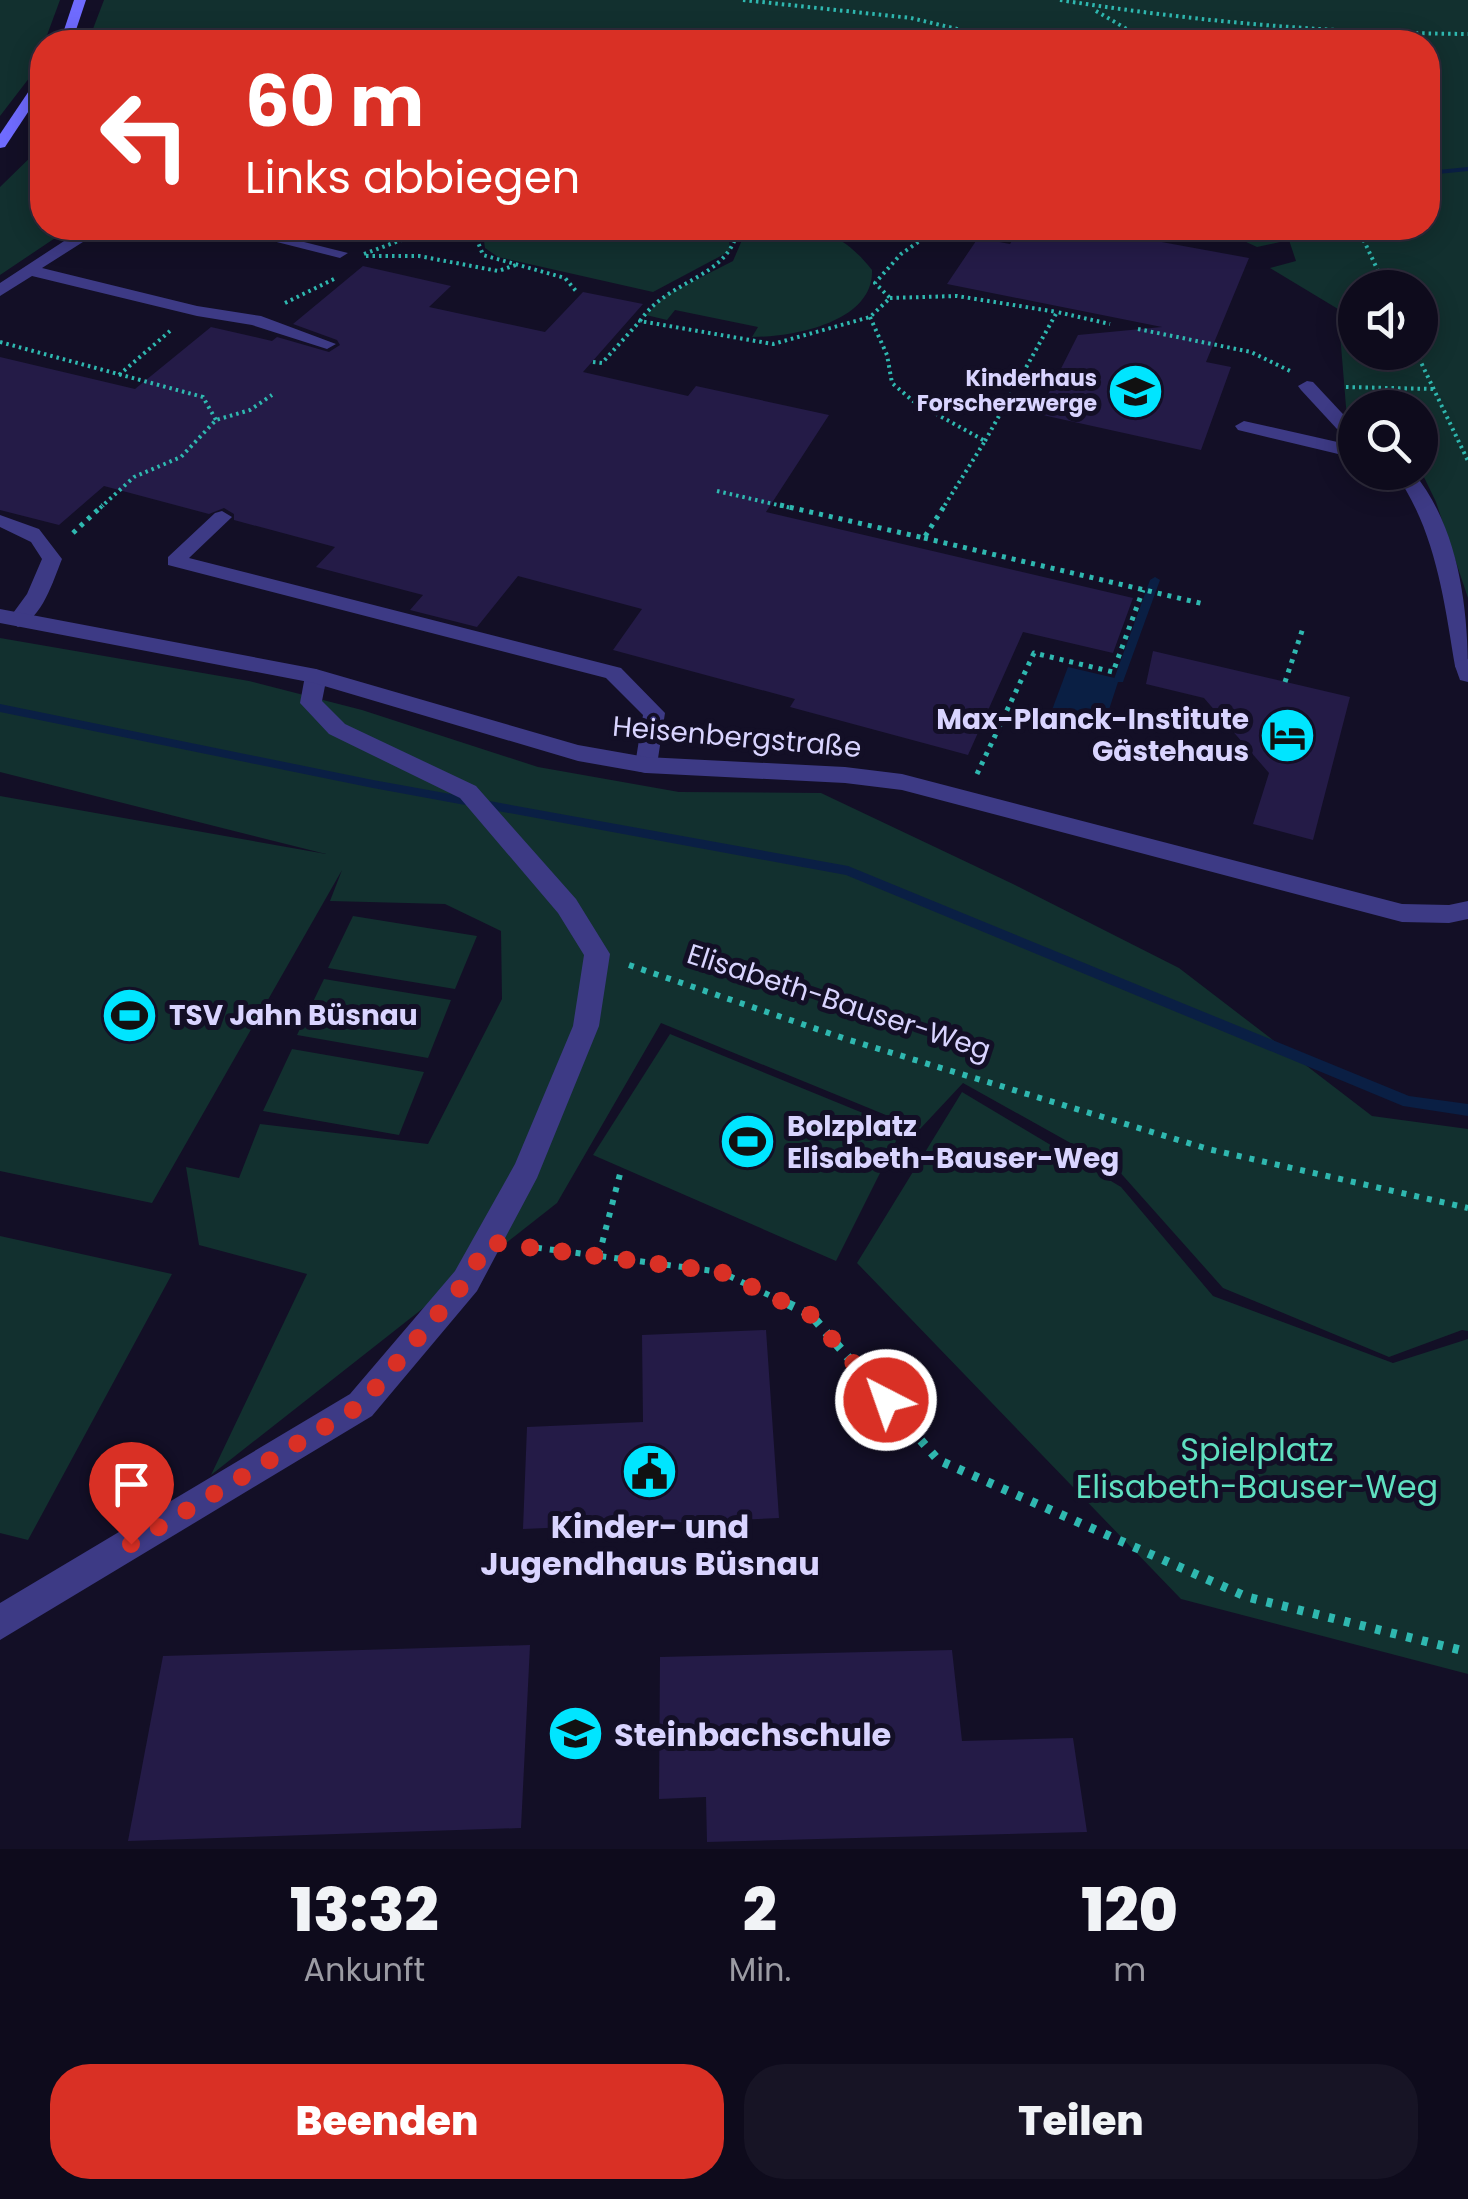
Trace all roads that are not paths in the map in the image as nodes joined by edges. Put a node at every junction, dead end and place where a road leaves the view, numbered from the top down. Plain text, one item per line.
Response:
1 (80, 0) edge
2 (70, 30) edge
3 (30, 100) edge
4 (0, 144) edge
5 (71, 240) edge
6 (285, 240) edge
7 (340, 252) road end
8 (29, 270) junction
9 (0, 291) edge
10 (327, 344) dead end
11 (1307, 386) dead end
12 (1338, 420) edge
13 (1244, 426) dead end
14 (1338, 448) edge
15 (1419, 490) edge
16 (222, 517) dead end
17 (0, 521) edge
18 (9, 618) edge
19 (1467, 671) edge
20 (316, 676) junction
21 (646, 764) junction
22 (1468, 910) edge
23 (0, 1623) edge

1 - 2 street
3 - 4 street
5 - 8 street
6 - 7 street
8 - 9 street
8 - 10 street
11 - 12 street
13 - 14 street
15 - 19 street
16 - 21 street
17 - 18 street
18 - 20 street, Heisenbergstraße
20 - 21 street, Heisenbergstraße
20 - 23 street
21 - 22 street, Heisenbergstraße

